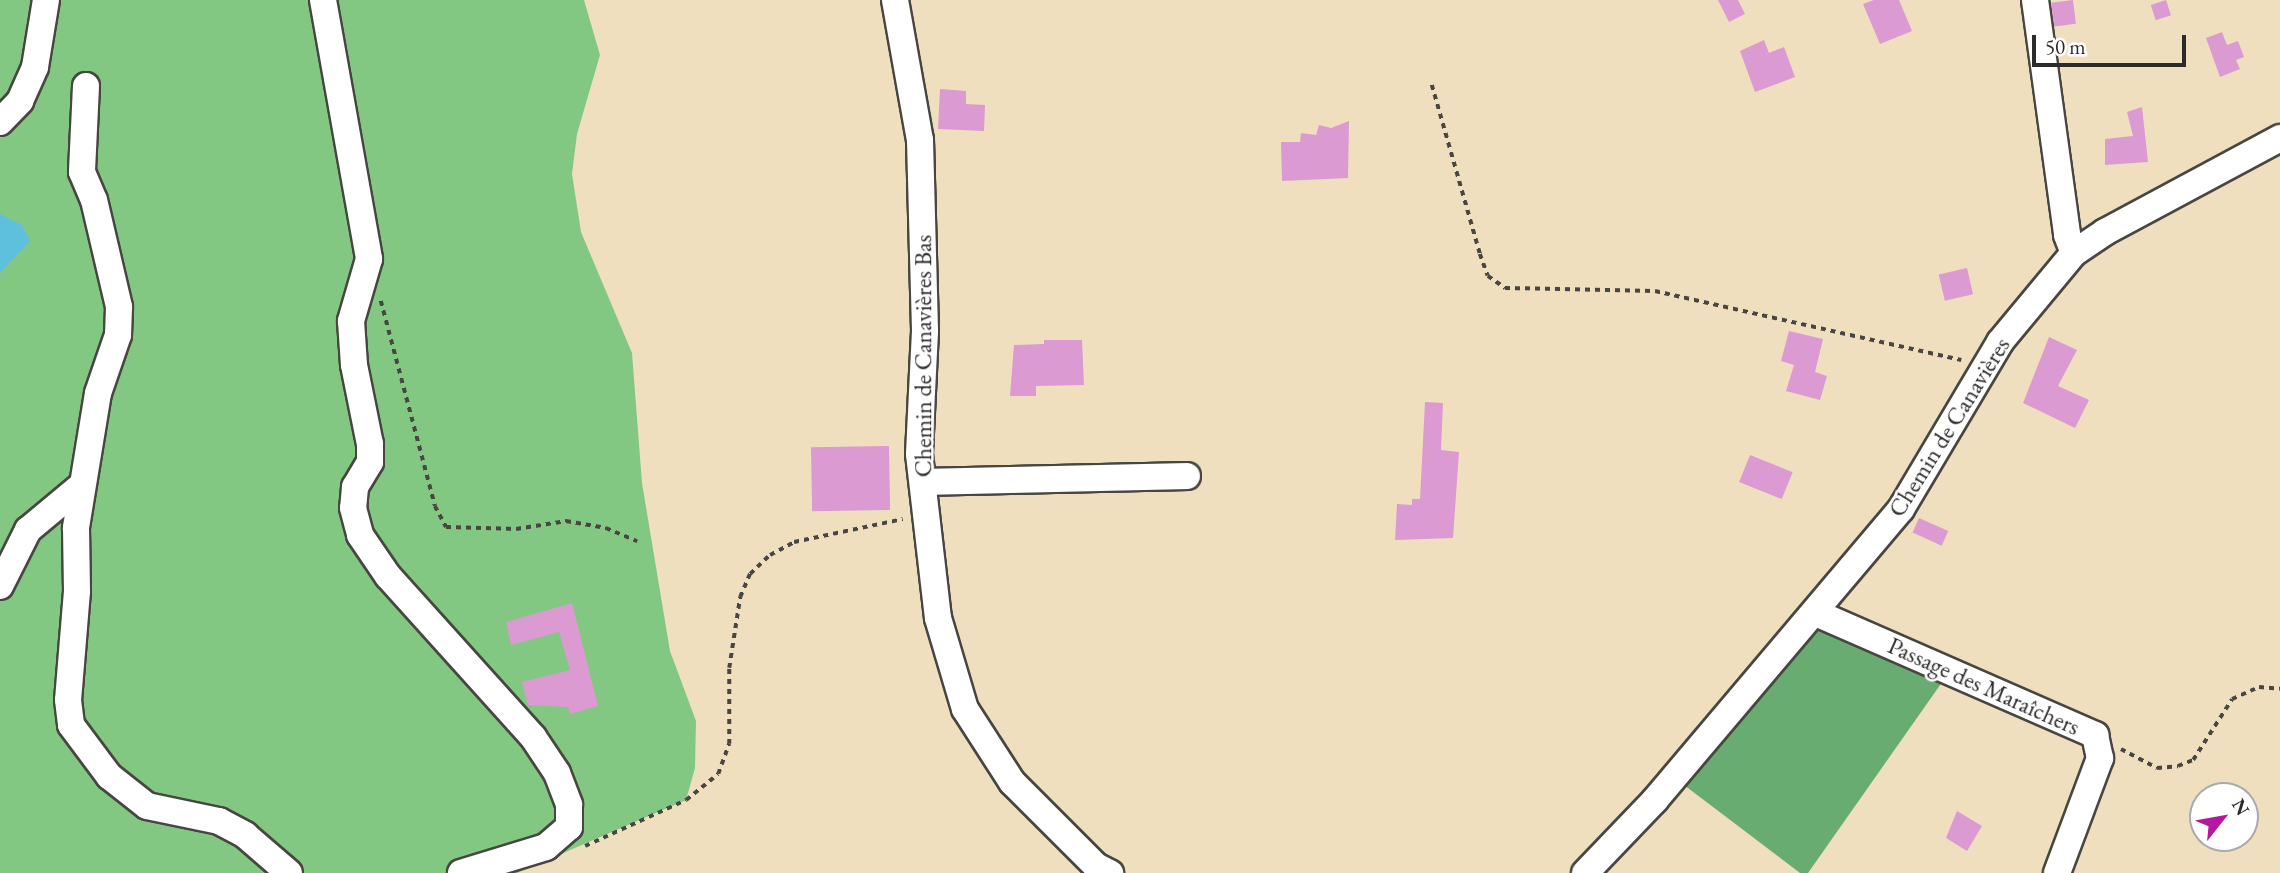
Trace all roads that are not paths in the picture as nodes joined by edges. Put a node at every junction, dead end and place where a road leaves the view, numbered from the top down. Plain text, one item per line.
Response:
1 (47, 0) edge
2 (323, 0) edge
3 (895, 0) edge
4 (2035, 0) edge
5 (86, 86) dead end
6 (0, 121) edge
7 (2280, 138) edge
8 (2074, 253) junction
9 (1187, 476) dead end
10 (923, 482) junction
11 (82, 485) junction
12 (0, 586) edge
13 (1816, 613) junction
14 (289, 873) edge
15 (461, 873) edge
16 (1110, 873) edge
17 (1585, 873) edge
18 (2057, 873) edge

1 - 6 street
2 - 15 street
3 - 10 street, Chemin de Canavières Bas
4 - 8 street
5 - 11 street
7 - 8 street, Chemin de Canavières
8 - 13 street, Chemin de Canavières
9 - 10 street
10 - 16 street, Chemin de Canavières Bas
11 - 12 street
11 - 14 street
13 - 17 street, Chemin de Canavières
13 - 18 street, Passage des Maraîchers

